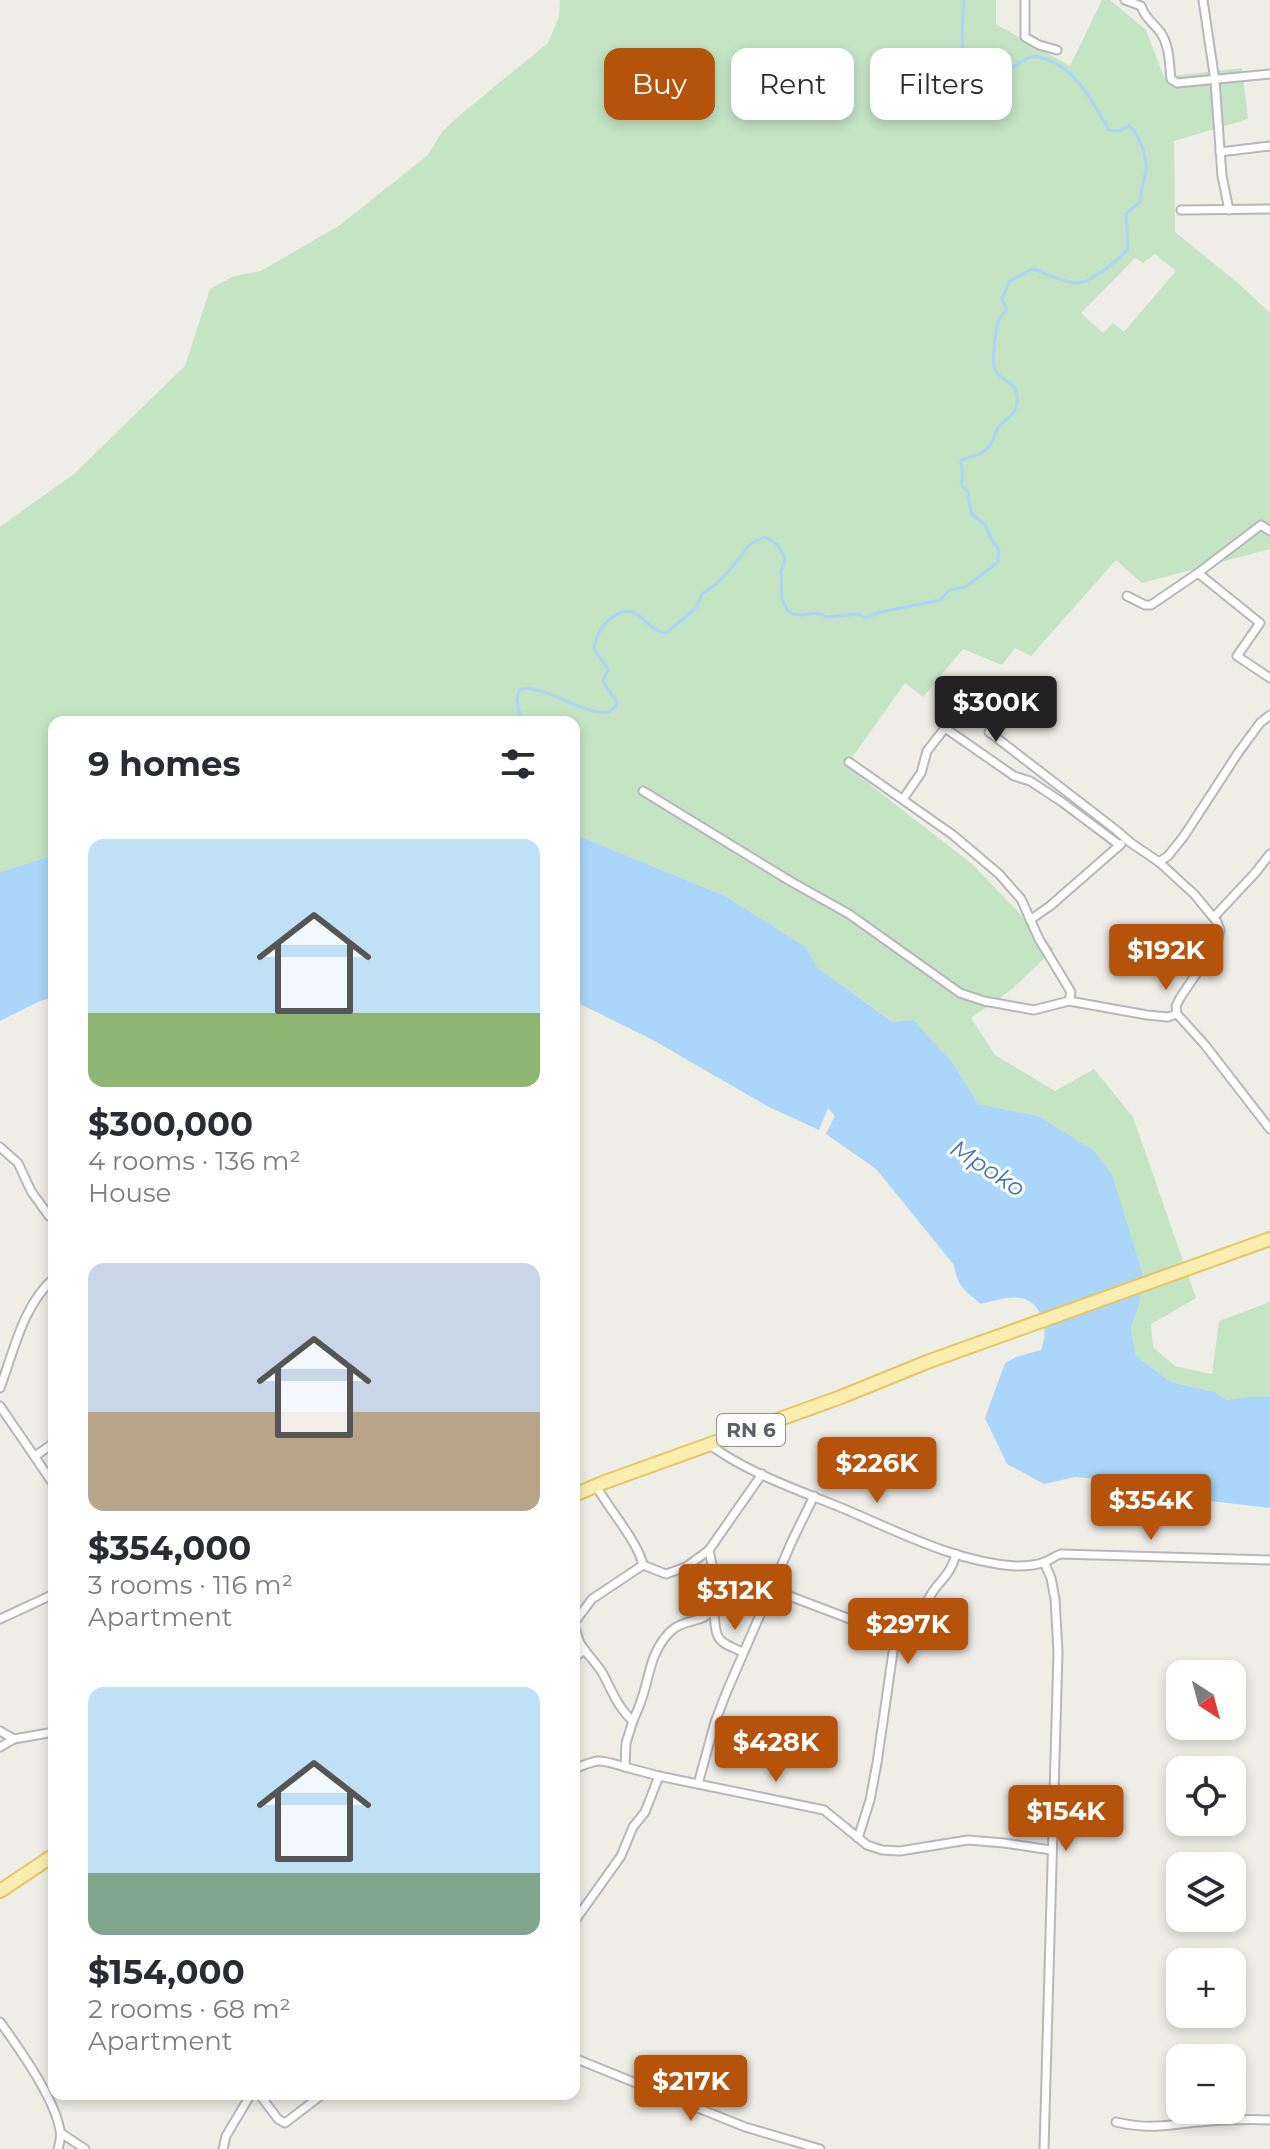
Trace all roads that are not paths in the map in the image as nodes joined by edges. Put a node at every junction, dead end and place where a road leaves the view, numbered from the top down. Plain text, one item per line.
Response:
1 (1025, 0) edge
2 (1125, 0) edge
3 (1203, 0) edge
4 (1140, 3) edge
5 (1057, 50) dead end
6 (1270, 74) edge
7 (1215, 81) junction
8 (1270, 146) edge
9 (1220, 152) junction
10 (1270, 209) edge
11 (1181, 210) dead end
12 (1229, 210) junction
13 (1270, 531) edge
14 (1198, 573) junction
15 (1127, 596) dead end
16 (1270, 678) edge
17 (1270, 715) edge
18 (989, 732) dead end
19 (849, 762) dead end
20 (643, 791) dead end
21 (903, 799) junction
22 (1131, 843) junction
23 (1118, 844) junction
24 (1270, 854) edge
25 (1159, 862) junction
26 (1214, 917) junction
27 (1030, 920) junction
28 (1069, 1001) junction
29 (1177, 1014) junction
30 (1270, 1129) edge
31 (0, 1147) edge
32 (48, 1215) edge
33 (1270, 1239) edge
34 (48, 1287) edge
35 (0, 1388) edge
36 (0, 1406) edge
37 (710, 1445) junction
38 (48, 1447) edge
39 (35, 1456) junction
40 (762, 1474) junction
41 (48, 1476) edge
42 (596, 1486) junction
43 (580, 1493) edge
44 (814, 1496) junction
45 (709, 1550) junction
46 (956, 1554) junction
47 (1270, 1560) edge
48 (1044, 1562) junction
49 (643, 1565) junction
50 (771, 1589) junction
51 (48, 1597) edge
52 (714, 1611) junction
53 (580, 1616) edge
54 (0, 1619) edge
55 (895, 1638) junction
56 (580, 1643) edge
57 (585, 1650) junction
58 (743, 1652) junction
59 (580, 1653) edge
60 (633, 1721) junction
61 (0, 1731) edge
62 (48, 1733) edge
63 (14, 1739) junction
64 (0, 1747) edge
65 (580, 1767) edge
66 (625, 1767) junction
67 (659, 1776) junction
68 (698, 1784) junction
69 (858, 1838) junction
70 (1051, 1850) junction
71 (48, 1859) edge
72 (0, 1891) edge
73 (580, 1914) edge
74 (0, 2022) edge
75 (580, 2060) edge
76 (48, 2096) edge
77 (50, 2100) edge
78 (247, 2100) edge
79 (264, 2100) edge
80 (315, 2100) edge
81 (1270, 2120) edge
82 (1116, 2122) dead end
83 (61, 2133) junction
84 (58, 2149) edge
85 (85, 2149) edge
86 (223, 2149) edge
87 (820, 2149) edge
88 (1044, 2149) edge

1 - 5 street
2 - 4 street
3 - 7 street
4 - 7 street
6 - 7 street
7 - 9 street
8 - 9 street
9 - 12 street
10 - 12 street
11 - 12 street
13 - 14 street
14 - 15 street
14 - 16 street
17 - 25 street
18 - 22 street
19 - 21 street
20 - 28 street
21 - 23 street
21 - 27 street
22 - 23 street
22 - 25 street
23 - 27 street
24 - 26 street
25 - 26 street
26 - 29 street
27 - 28 street
28 - 29 street
29 - 30 street
31 - 32 street
33 - 37 main road, RN 6
34 - 35 street
36 - 39 street
37 - 40 street
37 - 42 main road, RN 6
38 - 39 street
39 - 41 street
40 - 44 street
40 - 45 street
42 - 43 main road, RN 6
42 - 49 street
44 - 46 street
44 - 50 street
45 - 49 street
45 - 52 street
46 - 48 street
46 - 55 street
47 - 48 street
48 - 70 street
49 - 53 street
50 - 55 street
50 - 58 street
51 - 54 street
52 - 58 street
52 - 60 street
55 - 69 street
56 - 57 street
57 - 59 street
57 - 60 street
58 - 68 street
60 - 66 street
61 - 63 street
62 - 63 street
63 - 64 street
65 - 66 street
66 - 67 street
67 - 68 street
67 - 73 street
68 - 69 street
69 - 70 street
70 - 88 street
71 - 72 main road
74 - 76 street
75 - 87 street
77 - 83 street
78 - 86 street
79 - 80 street
81 - 82 street
83 - 84 street
83 - 85 street

